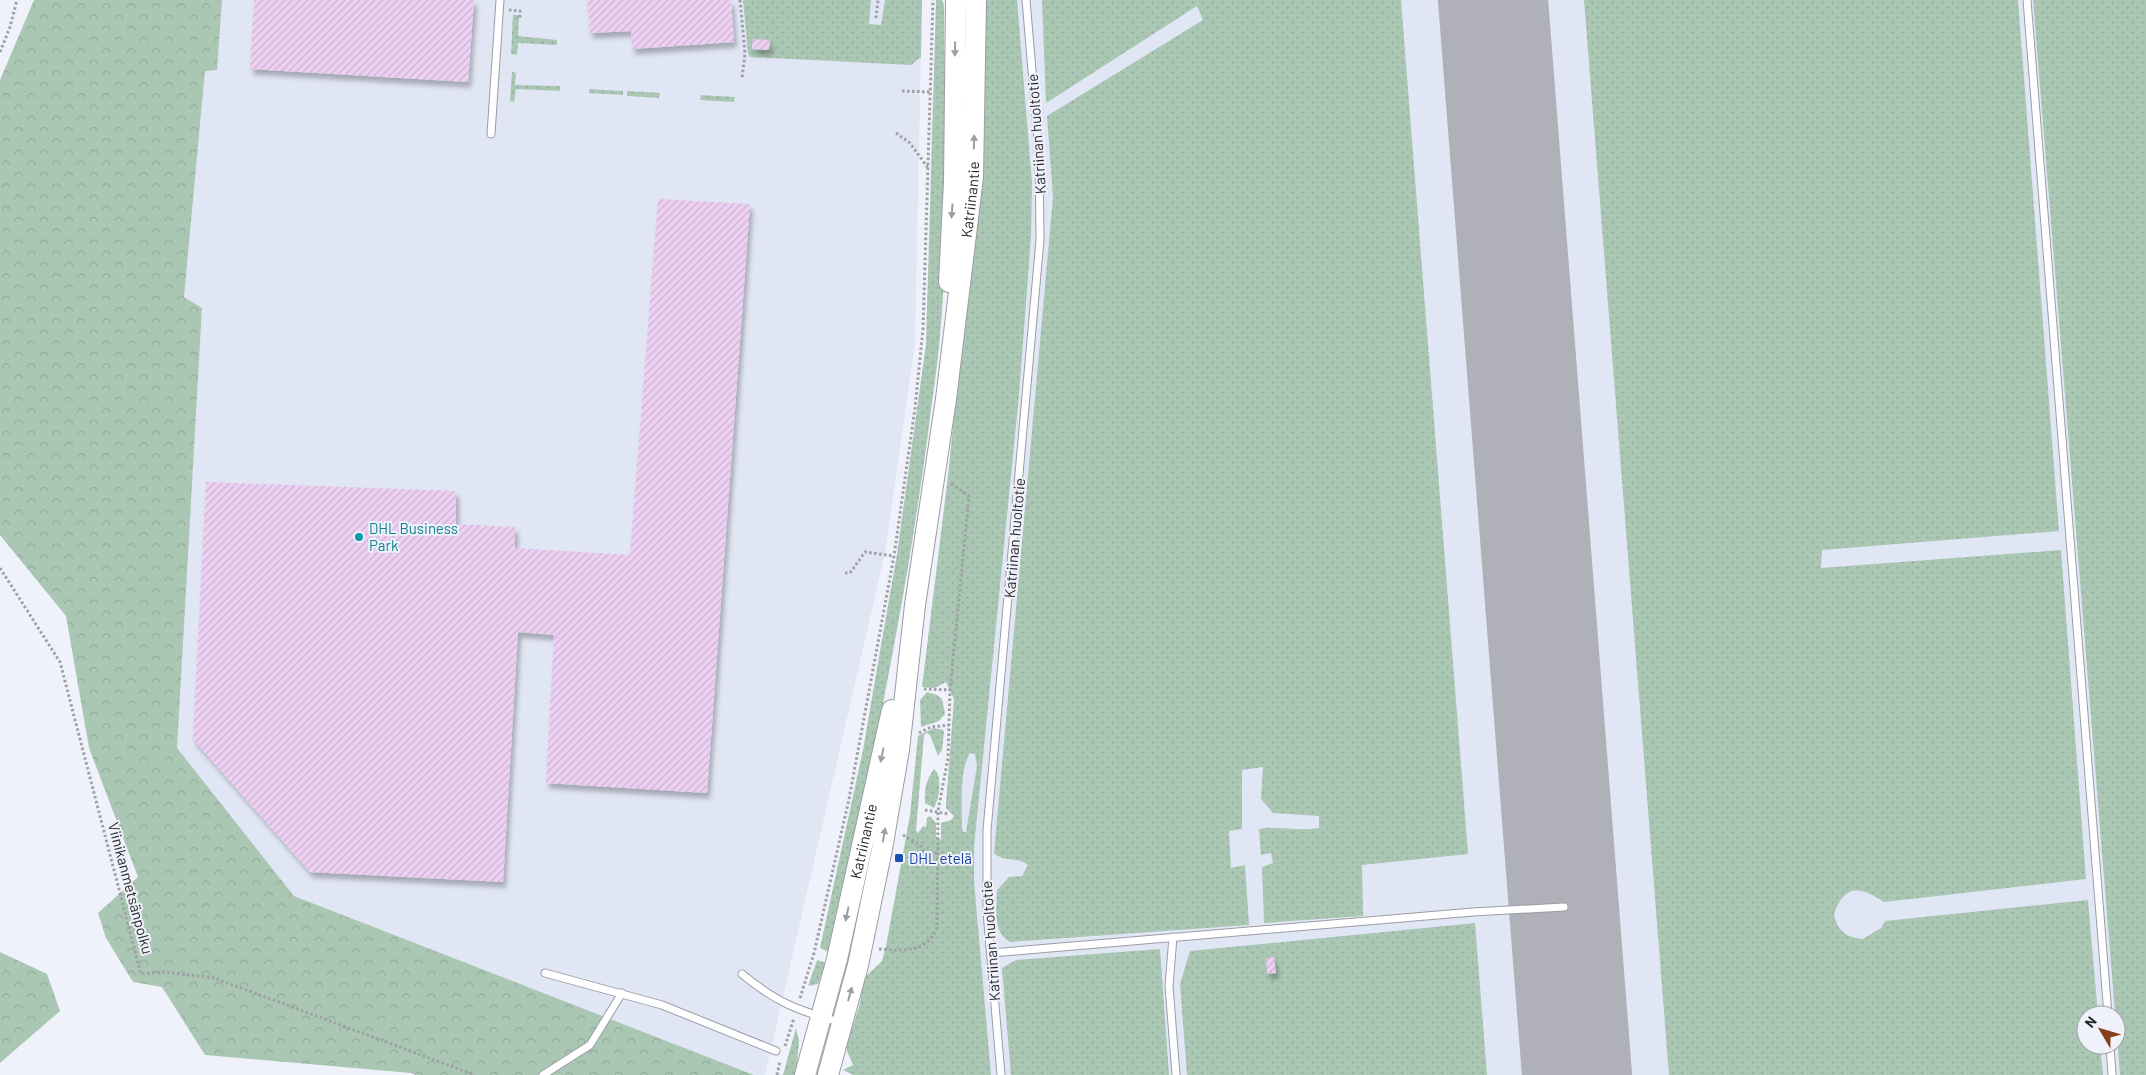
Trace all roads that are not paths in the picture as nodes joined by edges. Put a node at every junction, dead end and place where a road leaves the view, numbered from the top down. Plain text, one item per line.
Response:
1 (500, 0) edge
2 (956, 0) edge
3 (976, 0) edge
4 (1026, 0) edge
5 (2027, 0) edge
6 (491, 134) dead end
7 (946, 399) junction
8 (914, 605) junction
9 (1564, 907) dead end
10 (1173, 937) junction
11 (991, 953) junction
12 (545, 972) dead end
13 (742, 974) dead end
14 (622, 993) junction
15 (2107, 1005) edge
16 (821, 1017) junction
17 (843, 1023) junction
18 (776, 1051) dead end
19 (2111, 1055) edge
20 (542, 1075) edge
21 (805, 1075) edge
22 (828, 1075) edge
23 (1000, 1075) edge
24 (1176, 1075) edge
25 (2112, 1075) edge

1 - 6 lane
2 -> 7 main road, Katriinantie
7 -> 3 main road, Katriinantie
4 - 11 lane, Katriinan huoltotie
5 - 15 lane
7 - 8 main road, Katriinantie
8 -> 16 main road, Katriinantie
17 -> 8 main road, Katriinantie
9 - 10 lane
10 - 11 lane
10 - 24 lane
11 - 23 lane, Katriinan huoltotie
12 - 14 lane
13 - 16 lane
14 - 18 lane
14 - 20 lane
16 - 17 lane
16 - 21 main road, Katriinantie
17 - 22 main road, Katriinantie
19 - 25 lane

